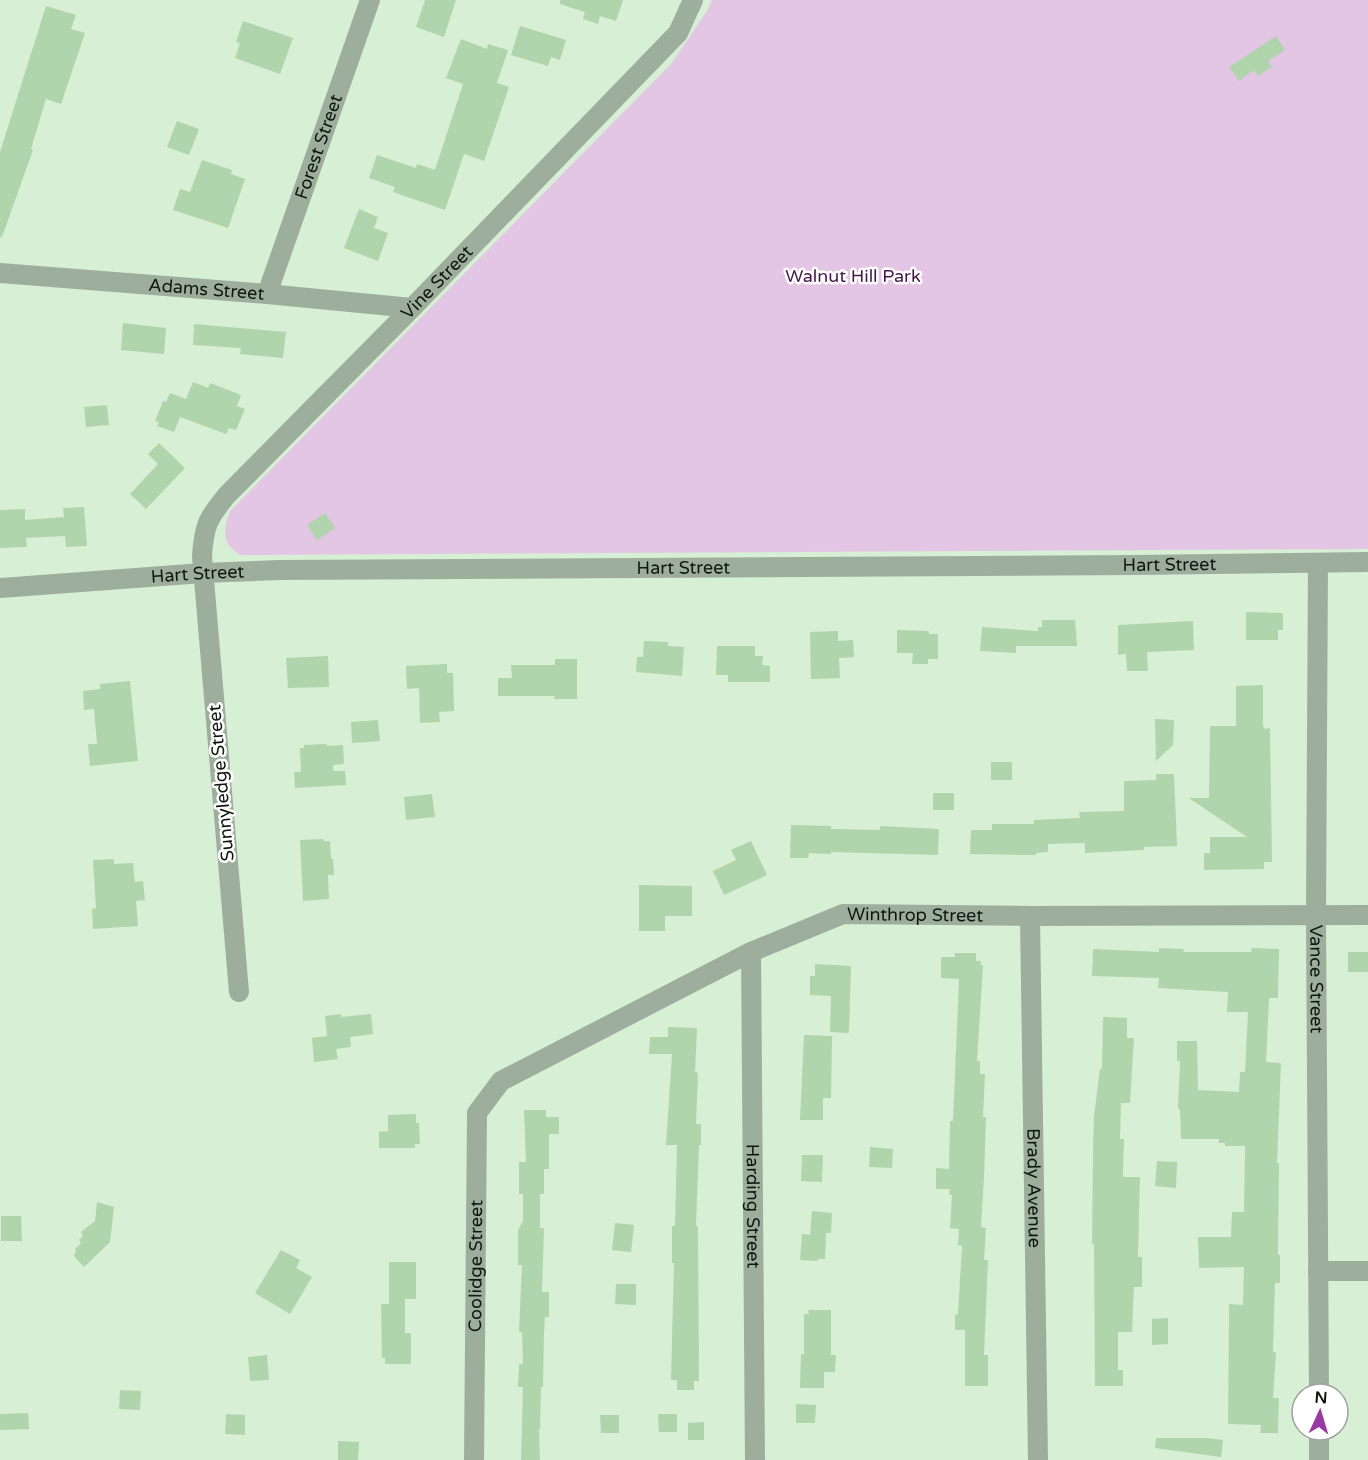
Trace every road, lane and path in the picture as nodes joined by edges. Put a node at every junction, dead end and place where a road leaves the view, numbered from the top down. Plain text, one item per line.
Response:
1 (370, 0) edge
2 (693, 0) edge
3 (0, 273) edge
4 (267, 294) junction
5 (412, 308) junction
6 (1368, 562) edge
7 (1318, 563) junction
8 (203, 573) junction
9 (0, 588) edge
10 (1316, 915) junction
11 (1368, 915) edge
12 (1030, 916) junction
13 (752, 952) junction
14 (239, 992) dead end
15 (501, 1081) joint
16 (1318, 1271) junction
17 (1368, 1271) edge
18 (1319, 1382) edge
19 (1319, 1442) edge
20 (474, 1460) edge
21 (755, 1460) edge
22 (1038, 1460) edge
23 (1319, 1460) edge

1 - 4 street, Forest Street
2 - 5 street, Vine Street
3 - 4 street, Adams Street
4 - 5 street, Adams Street
5 - 8 street, Vine Street
6 - 7 street, Hart Street
7 - 8 street, Hart Street
7 - 10 street, Vance Street
8 - 9 street, Hart Street
8 - 14 street, Sunnyledge Street
10 - 11 street, Winthrop Street
10 - 12 street, Winthrop Street
10 - 16 street, Vance Street
12 - 13 street, Winthrop Street
12 - 22 street, Brady Avenue
13 - 15 street, Winthrop Street
13 - 21 street, Harding Street
15 - 20 street, Coolidge Street
16 - 17 street
16 - 18 street, Vance Street
19 - 23 street

